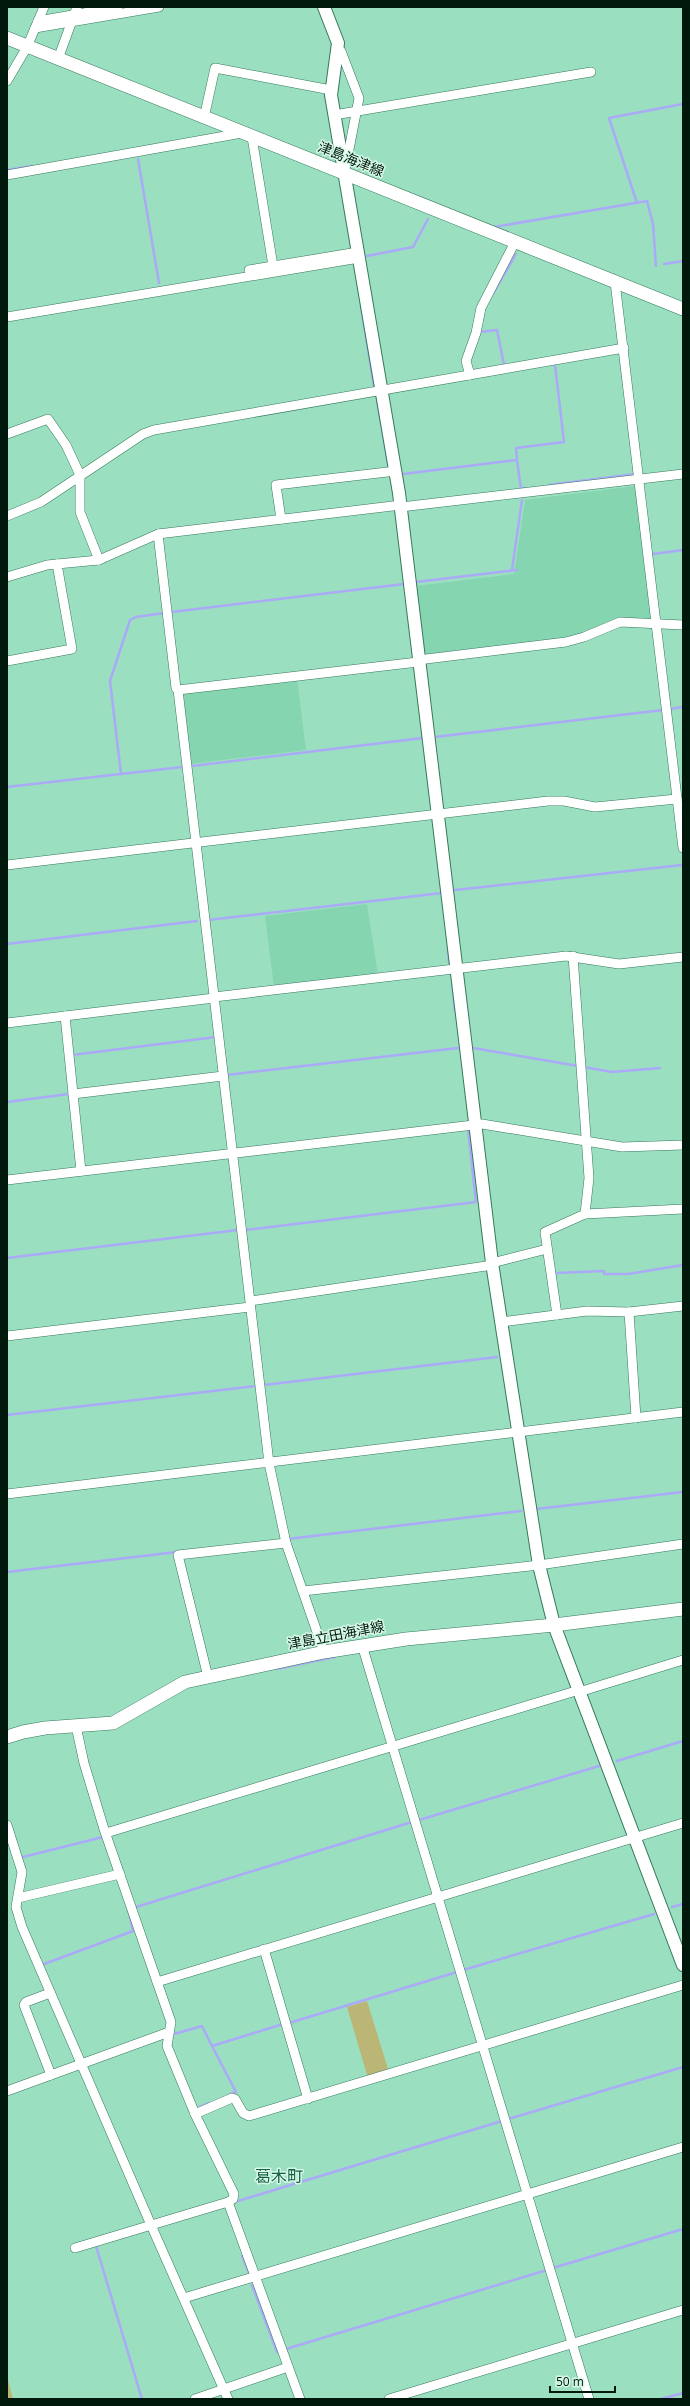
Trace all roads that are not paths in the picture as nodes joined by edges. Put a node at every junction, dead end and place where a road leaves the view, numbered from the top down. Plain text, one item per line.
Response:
1 (44, 7) edge
2 (118, 7) edge
3 (159, 7) edge
4 (324, 7) edge
5 (74, 14) edge
6 (37, 24) junction
7 (7, 38) edge
8 (27, 47) junction
9 (341, 51) dead end
10 (58, 59) junction
11 (591, 72) dead end
12 (7, 82) edge
13 (331, 90) junction
14 (358, 111) junction
15 (334, 115) junction
16 (204, 118) junction
17 (247, 135) junction
18 (345, 169) junction
19 (7, 175) edge
20 (515, 242) junction
21 (358, 255) junction
22 (273, 266) junction
23 (615, 282) junction
24 (683, 309) edge
25 (7, 311) edge
26 (7, 317) edge
27 (624, 348) junction
28 (470, 375) junction
29 (382, 391) junction
30 (7, 434) edge
31 (396, 471) junction
32 (683, 474) edge
33 (80, 475) junction
34 (640, 479) junction
35 (401, 506) junction
36 (7, 516) edge
37 (281, 519) junction
38 (158, 534) junction
39 (99, 560) junction
40 (57, 564) junction
41 (7, 577) edge
42 (656, 623) junction
43 (683, 625) edge
44 (7, 661) edge
45 (418, 661) junction
46 (178, 690) junction
47 (683, 762) edge
48 (673, 764) junction
49 (677, 799) junction
50 (438, 815) junction
51 (195, 844) junction
52 (683, 848) edge
53 (7, 865) edge
54 (573, 956) junction
55 (683, 957) edge
56 (457, 968) junction
57 (214, 998) junction
58 (65, 1016) junction
59 (7, 1023) edge
60 (223, 1076) junction
61 (73, 1094) junction
62 (476, 1124) junction
63 (587, 1140) junction
64 (683, 1145) edge
65 (232, 1153) junction
66 (81, 1171) junction
67 (7, 1180) edge
68 (683, 1209) edge
69 (585, 1214) junction
70 (546, 1249) junction
71 (492, 1264) junction
72 (250, 1304) junction
73 (683, 1306) edge
74 (629, 1312) junction
75 (557, 1315) junction
76 (501, 1322) junction
77 (7, 1336) edge
78 (683, 1412) edge
79 (636, 1418) junction
80 (518, 1433) junction
81 (269, 1463) junction
82 (7, 1494) edge
83 (286, 1543) junction
84 (683, 1544) edge
85 (539, 1566) junction
86 (303, 1591) junction
87 (683, 1609) edge
88 (554, 1625) junction
89 (362, 1645) junction
90 (324, 1652) junction
91 (683, 1660) edge
92 (208, 1677) junction
93 (579, 1691) junction
94 (76, 1726) junction
95 (7, 1737) edge
96 (392, 1747) junction
97 (683, 1823) edge
98 (7, 1825) edge
99 (106, 1833) junction
100 (635, 1838) junction
101 (120, 1874) junction
102 (437, 1896) junction
103 (18, 1898) junction
104 (264, 1949) junction
105 (683, 1965) edge
106 (157, 1982) junction
107 (683, 1986) edge
108 (50, 1993) junction
109 (169, 2032) junction
110 (482, 2046) junction
111 (81, 2064) junction
112 (51, 2075) junction
113 (7, 2091) edge
114 (308, 2098) junction
115 (195, 2114) junction
116 (683, 2147) edge
117 (527, 2194) junction
118 (228, 2202) junction
119 (151, 2225) junction
120 (75, 2248) dead end
121 (255, 2277) junction
122 (184, 2298) junction
123 (683, 2310) edge
124 (572, 2344) junction
125 (288, 2367) junction
126 (224, 2390) junction
127 (195, 2399) edge
128 (228, 2399) edge
129 (300, 2399) edge
130 (389, 2399) edge
131 (589, 2399) edge

1 - 6 street
2 - 5 street
3 - 5 street
4 - 13 street
5 - 6 street
5 - 10 street
6 - 8 street
7 - 8 main road, 津島海津線
8 - 10 main road, 津島海津線
8 - 12 street
9 - 14 street
10 - 16 main road, 津島海津線
11 - 14 street
13 - 15 street
13 - 16 street
14 - 15 street
14 - 18 street
15 - 18 street
16 - 17 main road, 津島海津線
17 - 18 main road, 津島海津線
17 - 19 street
17 - 22 street
18 - 20 main road, 津島海津線
18 - 21 street
20 - 23 main road, 津島海津線
20 - 28 street
21 - 22 street
21 - 26 street
21 - 29 street
22 - 25 street
23 - 24 main road, 津島海津線
23 - 27 street
27 - 28 street
27 - 34 street
28 - 29 street
29 - 31 street
29 - 33 street
30 - 33 street
31 - 35 street
31 - 37 street
32 - 34 street
33 - 36 street
33 - 39 street
34 - 35 street
34 - 42 street
35 - 37 street
35 - 45 street
37 - 38 street
38 - 39 street
38 - 46 street
39 - 40 street
40 - 41 street
40 - 44 street
42 - 43 street
42 - 45 street
42 - 48 street
45 - 46 street
45 - 50 street
46 - 51 street
47 - 48 street
48 - 49 street
49 - 50 street
49 - 52 street
50 - 51 street
50 - 56 street
51 - 53 street
51 - 57 street
54 - 55 street
54 - 56 street
54 - 63 street
56 - 57 street
56 - 62 street
57 - 58 street
57 - 60 street
58 - 59 street
58 - 61 street
60 - 61 street
60 - 65 street
61 - 66 street
62 - 63 street
62 - 65 street
62 - 71 street
63 - 64 street
63 - 69 street
65 - 66 street
65 - 72 street
66 - 67 street
68 - 69 street
69 - 70 street
70 - 71 street
70 - 75 street
71 - 72 street
71 - 76 street
72 - 77 street
72 - 81 street
73 - 74 street
74 - 75 street
74 - 79 street
75 - 76 street
76 - 80 street
78 - 79 street
79 - 80 street
80 - 81 street
80 - 85 street
81 - 82 street
81 - 83 street
83 - 86 street
83 - 92 street
84 - 85 street
85 - 86 street
85 - 88 street
86 - 90 street
87 - 88 main road, 津島立田海津線
88 - 89 main road, 津島立田海津線
88 - 93 street
89 - 90 main road, 津島立田海津線
89 - 96 street
90 - 92 main road, 津島立田海津線
91 - 93 street
92 - 94 main road, 津島立田海津線
93 - 96 street
93 - 100 street
94 - 95 main road, 津島立田海津線
94 - 99 street
96 - 99 street
96 - 102 street
97 - 100 street
98 - 103 street
99 - 101 street
100 - 102 street
100 - 105 street
101 - 103 street
101 - 106 street
102 - 104 street
102 - 110 street
103 - 108 street
104 - 106 street
104 - 114 street
106 - 109 street
107 - 110 street
108 - 111 street
108 - 112 street
109 - 111 street
109 - 115 street
110 - 114 street
110 - 117 street
111 - 112 street
111 - 119 street
112 - 113 street
114 - 115 street
115 - 118 street
116 - 117 street
117 - 121 street
117 - 124 street
118 - 119 street
118 - 121 street
119 - 120 street
119 - 122 street
121 - 122 street
121 - 125 street
122 - 126 street
123 - 124 street
124 - 130 street
124 - 131 street
125 - 126 street
125 - 129 street
126 - 127 street
126 - 128 street

